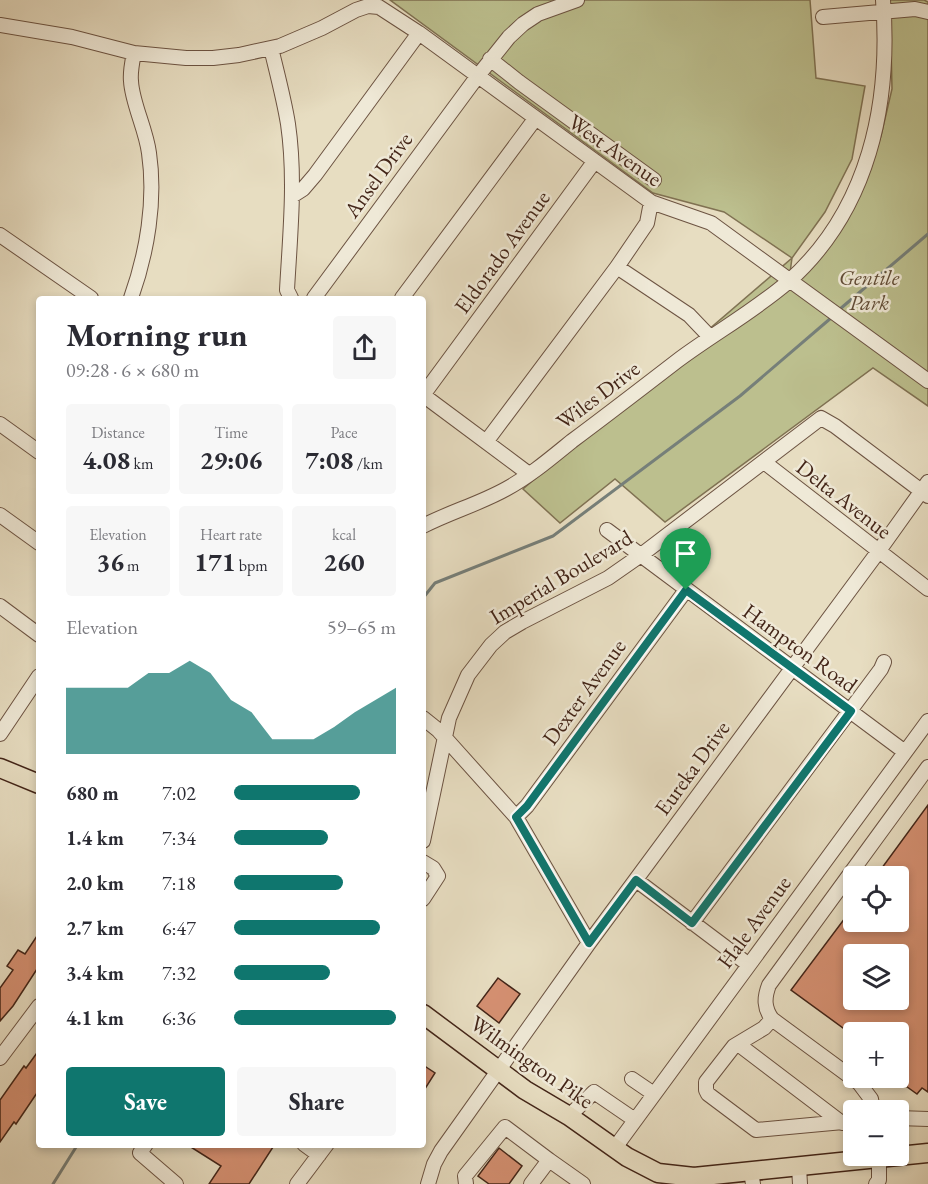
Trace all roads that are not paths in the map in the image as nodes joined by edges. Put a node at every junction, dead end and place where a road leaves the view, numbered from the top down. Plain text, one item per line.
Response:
1 (577, 0) edge
2 (883, 6) edge
3 (928, 12) edge
4 (823, 17) dead end
5 (0, 25) edge
6 (419, 33) junction
7 (271, 48) junction
8 (134, 53) junction
9 (490, 59) junction
10 (477, 77) junction
11 (535, 119) junction
12 (594, 162) junction
13 (654, 180) dead end
14 (292, 196) junction
15 (651, 202) junction
16 (0, 235) edge
17 (617, 267) junction
18 (789, 280) junction
19 (88, 296) edge
20 (132, 296) edge
21 (290, 296) edge
22 (315, 296) edge
23 (403, 296) edge
24 (710, 337) junction
25 (928, 381) edge
26 (426, 391) edge
27 (426, 397) edge
28 (0, 424) edge
29 (486, 442) junction
30 (36, 450) edge
31 (764, 462) junction
32 (529, 474) junction
33 (926, 490) edge
34 (0, 515) edge
35 (426, 525) edge
36 (607, 530) dead end
37 (36, 541) edge
38 (878, 552) junction
39 (641, 555) junction
40 (928, 589) edge
41 (686, 590) junction
42 (0, 606) edge
43 (36, 633) edge
44 (884, 662) dead end
45 (792, 668) junction
46 (36, 680) edge
47 (851, 711) junction
48 (426, 721) edge
49 (928, 721) edge
50 (0, 734) edge
51 (444, 738) junction
52 (905, 752) junction
53 (928, 767) edge
54 (0, 768) edge
55 (36, 783) edge
56 (516, 817) junction
57 (426, 826) edge
58 (426, 864) edge
59 (636, 880) junction
60 (426, 894) edge
61 (692, 923) junction
62 (589, 943) junction
63 (750, 965) junction
64 (36, 1010) edge
65 (426, 1017) edge
66 (772, 1020) junction
67 (738, 1044) junction
68 (0, 1058) edge
69 (498, 1070) junction
70 (632, 1079) dead end
71 (654, 1094) junction
72 (870, 1100) edge
73 (569, 1116) junction
74 (843, 1118) edge
75 (909, 1118) edge
76 (928, 1119) edge
77 (635, 1120) junction
78 (843, 1122) edge
79 (144, 1148) edge
80 (614, 1149) junction
81 (323, 1150) edge
82 (928, 1153) edge
83 (909, 1155) edge
84 (549, 1160) junction
85 (843, 1166) edge
86 (879, 1166) edge
87 (800, 1175) edge
88 (743, 1178) edge
89 (176, 1184) edge
90 (297, 1184) edge
91 (428, 1184) edge
92 (466, 1184) edge
93 (531, 1184) edge
94 (583, 1184) edge
95 (653, 1184) edge
96 (876, 1184) edge

1 - 9 street, Ansel Drive
2 - 3 street
2 - 4 street
2 - 18 street, Wiles Drive
5 - 8 street
6 - 7 street, West Avenue
6 - 10 street, West Avenue
6 - 14 street
7 - 8 street
7 - 14 street
8 - 20 street
9 - 10 street, Ansel Drive
9 - 13 street
10 - 11 street, West Avenue
10 - 22 street, Ansel Drive
11 - 12 street, West Avenue
11 - 23 street
12 - 15 street, West Avenue
12 - 26 street, Eldorado Avenue
14 - 21 street
15 - 17 street
15 - 18 street, West Avenue
16 - 19 street
17 - 24 street
17 - 29 street
18 - 24 street, Wiles Drive
18 - 25 street, West Avenue
24 - 32 street, Wiles Drive
27 - 29 street
28 - 30 street
29 - 32 street
31 - 33 street, Imperial Boulevard
31 - 38 street, Delta Avenue
31 - 39 street, Imperial Boulevard
32 - 35 street, Wiles Drive
33 - 38 street, Eureka Drive
34 - 37 street
36 - 39 street, Hampton Road
38 - 40 street, Delta Avenue
38 - 45 street, Eureka Drive
39 - 41 street, Hampton Road
39 - 51 street, Imperial Boulevard
41 - 45 street, Hampton Road
41 - 56 street, Dexter Avenue
42 - 43 street
44 - 47 street
45 - 47 street, Hampton Road
45 - 59 street, Eureka Drive
46 - 50 street
47 - 52 street, Hampton Road
47 - 61 street
48 - 51 street
49 - 52 street, Hale Avenue
51 - 56 street
51 - 57 street, Imperial Boulevard
52 - 63 street, Hale Avenue
53 - 66 street
54 - 55 main road
56 - 62 street
58 - 60 street
59 - 61 street
59 - 62 street, Eureka Drive
61 - 63 street
62 - 69 street, Eureka Drive
63 - 71 street, Hale Avenue
64 - 68 street
65 - 69 main road, Wilmington Pike
66 - 67 street
66 - 72 street
67 - 74 street
67 - 78 street
69 - 73 main road, Wilmington Pike
69 - 91 street, Eureka Drive
70 - 71 street
71 - 77 street, Hale Avenue
73 - 77 street
73 - 80 main road, Wilmington Pike
75 - 76 street
77 - 80 street, Hale Avenue
79 - 89 street
80 - 88 main road
80 - 95 main road
81 - 90 street
82 - 83 main road
84 - 92 street
84 - 93 street
84 - 94 street
85 - 87 main road
86 - 96 street
87 - 88 main road

